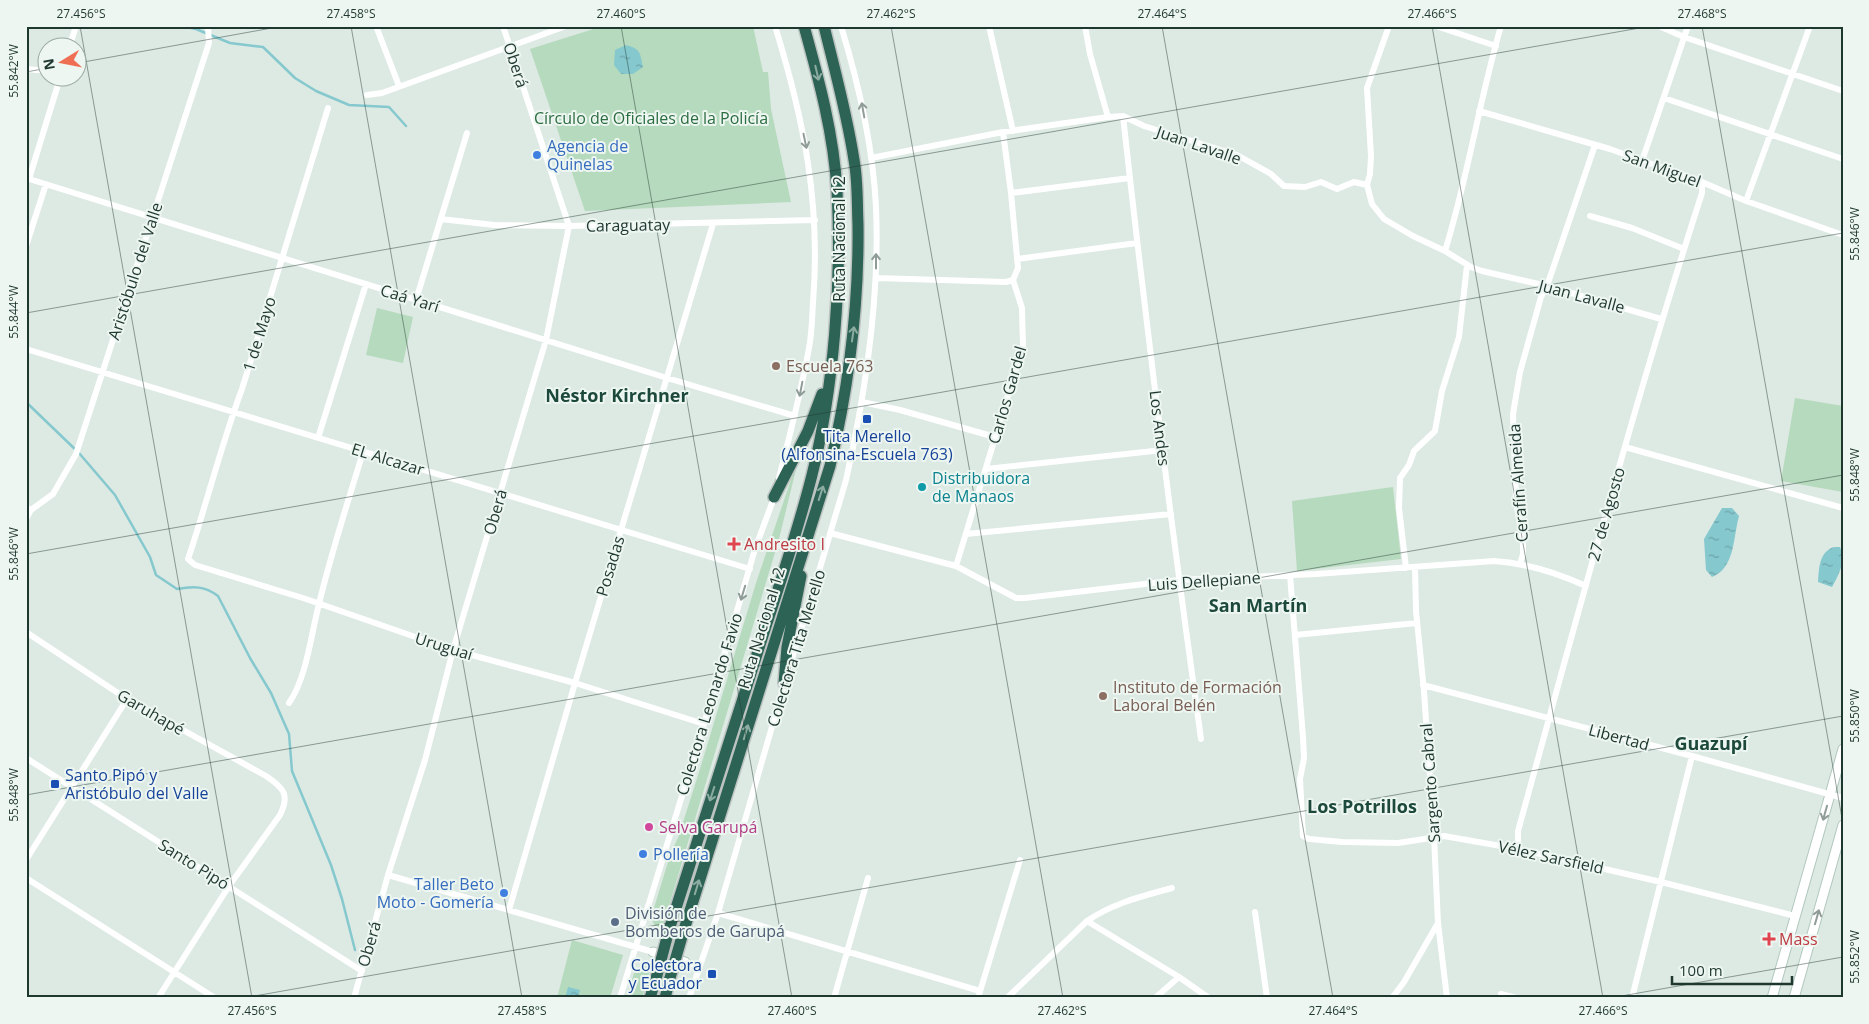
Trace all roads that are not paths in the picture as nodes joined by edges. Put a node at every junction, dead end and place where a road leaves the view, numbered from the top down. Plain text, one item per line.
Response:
1 (76, 26) edge
2 (208, 26) edge
3 (376, 26) edge
4 (503, 26) edge
5 (566, 26) edge
6 (775, 26) edge
7 (804, 26) edge
8 (824, 26) edge
9 (841, 26) edge
10 (989, 26) edge
11 (1085, 26) edge
12 (1389, 26) edge
13 (1436, 26) edge
14 (1501, 26) edge
15 (1659, 26) edge
16 (1688, 26) edge
17 (1810, 26) edge
18 (1684, 37) junction
19 (72, 38) edge
20 (509, 46) junction
21 (1496, 46) junction
22 (1793, 74) junction
23 (399, 86) junction
24 (57, 88) edge
25 (1843, 91) edge
26 (367, 95) dead end
27 (1664, 98) junction
28 (328, 108) dead end
29 (1479, 111) junction
30 (1123, 116) junction
31 (1108, 117) junction
32 (1013, 131) junction
33 (1003, 132) junction
34 (468, 133) dead end
35 (1771, 134) junction
36 (1595, 145) junction
37 (871, 158) junction
38 (1843, 159) edge
39 (1642, 161) junction
40 (28, 178) edge
41 (1130, 178) junction
42 (1702, 182) junction
43 (46, 184) junction
44 (1367, 185) junction
45 (1011, 193) junction
46 (1746, 201) junction
47 (1590, 216) dead end
48 (151, 218) junction
49 (441, 219) junction
50 (814, 220) junction
51 (713, 224) junction
52 (569, 226) junction
53 (26, 227) edge
54 (1843, 235) edge
55 (28, 243) edge
56 (1137, 243) junction
57 (1684, 249) junction
58 (1445, 251) junction
59 (282, 258) junction
60 (1017, 258) junction
61 (1467, 265) junction
62 (876, 278) junction
63 (1014, 280) junction
64 (366, 284) junction
65 (1547, 286) junction
66 (416, 300) junction
67 (1661, 318) junction
68 (546, 340) junction
69 (26, 349) edge
70 (830, 371) junction
71 (102, 373) junction
72 (667, 378) junction
73 (862, 402) junction
74 (233, 413) junction
75 (795, 416) junction
76 (995, 437) junction
77 (318, 438) junction
78 (1625, 447) junction
79 (1163, 450) junction
80 (363, 452) junction
81 (986, 469) junction
82 (500, 492) junction
83 (774, 498) junction
84 (1843, 508) edge
85 (29, 509) edge
86 (1171, 514) junction
87 (26, 518) edge
88 (810, 525) junction
89 (621, 529) junction
90 (830, 533) junction
91 (966, 534) junction
92 (188, 559) joint
93 (1520, 564) junction
94 (956, 566) junction
95 (1415, 567) junction
96 (1406, 568) junction
97 (750, 569) junction
98 (1290, 576) junction
99 (1179, 580) junction
100 (1586, 586) junction
101 (319, 604) junction
102 (1418, 623) junction
103 (26, 632) edge
104 (1295, 635) junction
105 (454, 650) junction
106 (575, 683) junction
107 (784, 683) junction
108 (1424, 686) junction
109 (126, 699) junction
110 (289, 703) dead end
111 (1549, 718) junction
112 (704, 724) junction
113 (1201, 739) dead end
114 (1843, 749) edge
115 (1692, 756) junction
116 (26, 758) edge
117 (72, 787) junction
118 (1830, 794) junction
119 (1843, 798) edge
120 (1843, 825) edge
121 (1434, 837) junction
122 (1518, 849) junction
123 (26, 860) edge
124 (1020, 860) dead end
125 (388, 875) junction
126 (26, 878) edge
127 (868, 878) dead end
128 (1661, 882) junction
129 (229, 886) junction
130 (1172, 888) dead end
131 (509, 910) junction
132 (1255, 912) dead end
133 (718, 913) junction
134 (1796, 916) junction
135 (1087, 921) junction
136 (1438, 923) junction
137 (635, 948) junction
138 (848, 951) junction
139 (653, 952) joint
140 (685, 962) joint
141 (700, 966) junction
142 (362, 971) junction
143 (175, 972) junction
144 (1179, 978) junction
145 (979, 994) edge
146 (1501, 994) dead end
147 (158, 998) edge
148 (215, 998) edge
149 (354, 998) edge
150 (620, 998) edge
151 (650, 998) edge
152 (665, 998) edge
153 (689, 998) edge
154 (834, 998) edge
155 (1007, 998) edge
156 (1155, 998) edge
157 (1208, 998) edge
158 (1267, 998) edge
159 (1392, 998) edge
160 (1447, 998) edge
161 (1516, 998) edge
162 (1632, 998) edge
163 (1772, 998) edge
164 (1794, 998) edge

1 - 19 street
2 - 48 street, Aristóbulo del Valle
3 - 23 street
4 - 20 street, Oberá
5 - 20 street
6 -> 50 street
7 -> 70 highway, Ruta Nacional 12
88 -> 8 highway, Ruta Nacional 12
37 -> 9 street, Colectora Tita Merello
10 - 32 street
11 - 31 street
12 - 44 street
13 - 21 street
14 - 21 street
15 - 18 street
16 - 18 street
17 - 22 street
18 - 22 street
18 - 27 street
20 - 23 street
20 - 52 street, Oberá
21 - 29 street
22 - 25 street
22 - 35 street
23 - 26 street
24 - 40 street
27 - 35 street
27 - 39 street
28 - 59 street, 1 de Mayo
29 - 36 street, San Miguel
29 - 58 street
30 - 31 street, Juan Lavalle
30 - 41 street, Los Andes
30 - 44 street, Juan Lavalle
31 - 32 street, Juan Lavalle
32 - 33 street, Juan Lavalle
33 - 37 street, Juan Lavalle
33 - 45 street, Carlos Gardel
34 - 49 street
35 - 38 street
35 - 46 street
36 - 39 street, San Miguel
36 - 65 street, Cerafín Almeida
62 -> 37 street, Colectora Tita Merello
39 - 42 street, San Miguel
40 - 43 street, Caá Yarí
41 - 45 street
41 - 56 street, Los Andes
42 - 46 street, San Miguel
42 - 57 street, 27 de Agosto
43 - 48 street, Caá Yarí
43 - 55 street
44 - 58 street, Juan Lavalle
45 - 60 street, Carlos Gardel
46 - 54 street, San Miguel
47 - 57 street
48 - 59 street, Caá Yarí
48 - 71 street, Aristóbulo del Valle
49 - 52 street, Caraguatay
49 - 66 street
50 - 51 street, Caraguatay
50 -> 75 street
51 - 52 street, Caraguatay
51 - 72 street, Posadas
52 - 68 street, Oberá
53 - 55 street
56 - 60 street
56 - 79 street, Los Andes
57 - 67 street, 27 de Agosto
58 - 61 street, Juan Lavalle
59 - 64 street, Caá Yarí
59 - 74 street, 1 de Mayo
60 - 63 street, Carlos Gardel
61 - 65 street, Juan Lavalle
61 - 96 street
62 - 63 street
62 - 73 street, Colectora Tita Merello
63 - 76 street, Carlos Gardel
64 - 66 street, Caá Yarí
64 - 77 street
65 - 67 street, Juan Lavalle
65 - 93 street, Cerafín Almeida
66 - 68 street, Caá Yarí
67 - 78 street, 27 de Agosto
68 - 72 street, Caá Yarí
68 - 82 street, Oberá
69 - 71 street, EL Alcazar
70 - 83 highway
70 -> 151 highway, Ruta Nacional 12, bridge
71 - 74 street, EL Alcazar
71 - 85 street, Aristóbulo del Valle
72 - 75 street, Caá Yarí
72 - 89 street, Posadas
73 - 76 street
73 - 90 street, Colectora Tita Merello
74 - 77 street, EL Alcazar
74 - 92 street, 1 de Mayo
75 - 83 street, Colectora Leonardo Favio
76 - 81 street, Carlos Gardel
77 - 80 street, EL Alcazar
78 - 84 street
78 - 100 street, 27 de Agosto
79 - 81 street
79 - 86 street, Los Andes
80 - 82 street, EL Alcazar
80 - 101 street
81 - 91 street, Carlos Gardel
82 - 89 street, EL Alcazar
82 - 105 street, Oberá
83 - 97 street, Colectora Leonardo Favio
85 - 87 street
86 - 91 street
86 - 99 street, Los Andes
88 - 107 highway
152 -> 88 highway, Ruta Nacional 12, bridge
89 - 97 street, EL Alcazar
89 - 106 street, Posadas
90 - 94 street, Luis Dellepiane
90 - 107 street, Colectora Tita Merello
91 - 94 street, Carlos Gardel
92 - 101 street, Uruguaí
93 - 95 street, Luis Dellepiane
93 - 100 street, Luis Dellepiane
94 - 99 street, Luis Dellepiane
95 - 96 street, Luis Dellepiane
95 - 102 street, Sargento Cabral
96 - 98 street, Luis Dellepiane
97 -> 112 street, Colectora Leonardo Favio
98 - 99 street, Luis Dellepiane
98 - 104 street
99 - 113 street, Los Andes
100 - 111 street, 27 de Agosto
101 - 105 street, Uruguaí
101 - 110 street
102 - 104 street
102 - 108 street, Sargento Cabral
103 - 109 street, Garuhapé
104 - 121 street, Vélez Sarsfield
105 - 106 street, Uruguaí
105 - 125 street, Oberá
106 - 112 street, Uruguaí
106 - 131 street, Posadas
107 - 133 street, Colectora Tita Merello
108 - 111 street, Libertad
108 - 121 street, Sargento Cabral
109 - 117 street
109 - 129 street, Garuhapé
111 - 115 street, Libertad
111 - 122 street, 27 de Agosto
112 - 137 street, Colectora Leonardo Favio
114 - 118 main road
115 - 118 street, Libertad
115 - 128 street
116 - 117 street, Santo Pipó
117 - 123 street
117 - 129 street, Santo Pipó
118 - 119 street, Libertad
118 -> 134 main road
164 -> 120 main road
121 - 122 street, Vélez Sarsfield
121 - 136 street, Sargento Cabral
122 - 128 street, Vélez Sarsfield
124 - 145 street
125 - 131 street
125 - 142 street, Oberá
126 - 143 street
127 - 138 street
128 - 134 street, Vélez Sarsfield
128 - 162 street
129 - 142 street, Santo Pipó
129 - 143 street
130 - 135 street
131 - 137 street
132 - 158 street
133 - 138 street
133 - 141 street, Colectora Tita Merello
134 - 163 main road
135 - 144 street
135 - 155 street
136 - 159 street
136 - 160 street, Sargento Cabral
137 - 139 street
137 - 150 street, Colectora Leonardo Favio
138 - 145 street
138 - 154 street
139 - 140 main road
140 - 141 street
141 - 153 street, Colectora Tita Merello
142 - 149 street, Oberá
143 - 147 street
143 - 148 street
144 - 156 street
144 - 157 street
146 - 161 street

